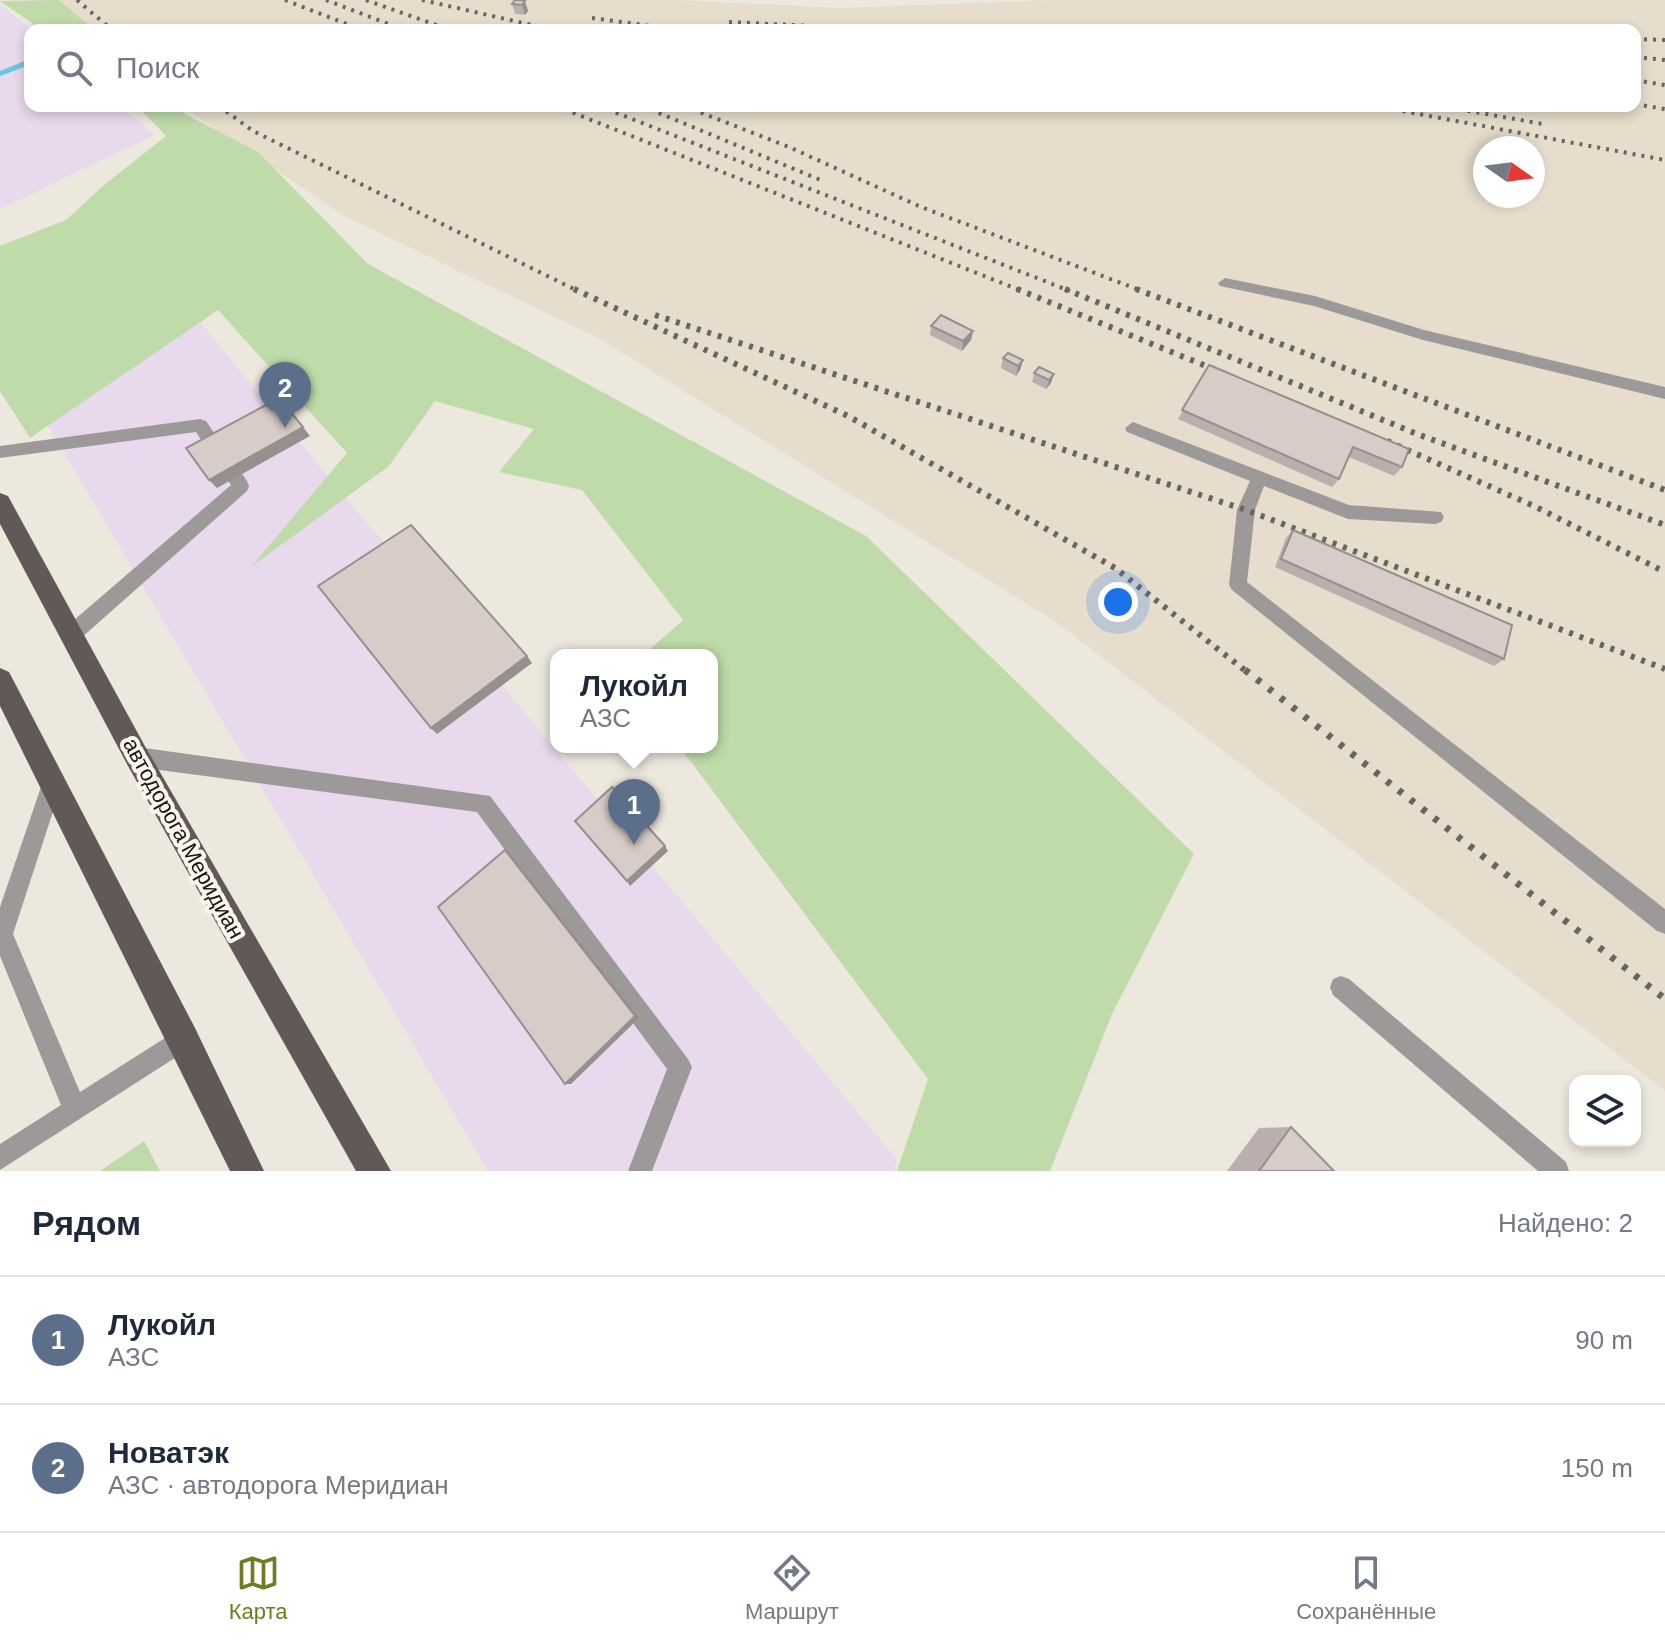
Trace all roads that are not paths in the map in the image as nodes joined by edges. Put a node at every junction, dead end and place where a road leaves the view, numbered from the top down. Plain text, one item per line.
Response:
1 (1225, 283) dead end
2 (1665, 393) edge
3 (1133, 428) dead end
4 (0, 452) edge
5 (1260, 476) junction
6 (0, 502) edge
7 (1435, 517) dead end
8 (73, 633) junction
9 (0, 680) edge
10 (137, 757) junction
11 (53, 781) junction
12 (1665, 923) edge
13 (1341, 987) dead end
14 (184, 1039) junction
15 (75, 1110) junction
16 (0, 1158) edge
17 (247, 1171) edge
18 (374, 1171) edge
19 (640, 1171) edge
20 (1557, 1171) edge

1 - 2 lane
3 - 5 lane
4 - 8 lane
5 - 7 lane
5 - 12 lane
6 - 8 main road, автодорога Меридиан
8 - 10 main road, автодорога Меридиан
9 - 11 main road
10 - 18 main road, автодорога Меридиан
10 - 19 lane
11 - 14 main road
11 - 15 lane
13 - 20 lane
14 - 15 lane
14 - 17 main road
15 - 16 lane

